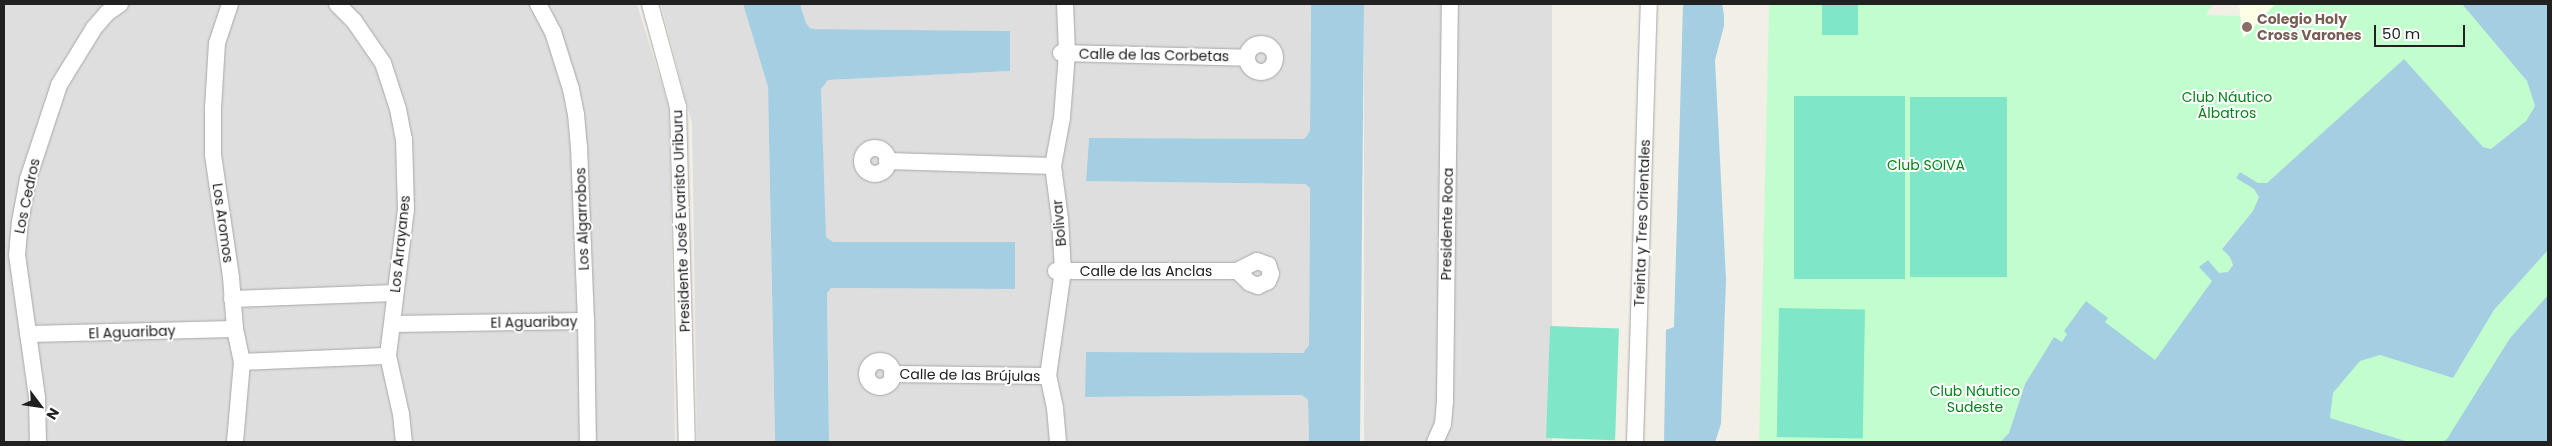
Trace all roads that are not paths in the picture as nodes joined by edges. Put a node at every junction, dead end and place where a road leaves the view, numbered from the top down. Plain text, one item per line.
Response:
1 (120, 4) edge
2 (230, 4) edge
3 (337, 4) edge
4 (538, 4) edge
5 (650, 4) edge
6 (1056, 4) edge
7 (1064, 4) edge
8 (1450, 4) edge
9 (1648, 4) edge
10 (1064, 53) junction
11 (1247, 58) dead end
12 (888, 161) dead end
13 (1050, 166) junction
14 (1059, 271) junction
15 (1244, 272) dead end
16 (395, 292) junction
17 (232, 299) junction
18 (586, 321) junction
19 (392, 324) junction
20 (235, 329) junction
21 (28, 334) junction
22 (388, 356) junction
23 (242, 362) junction
24 (892, 374) dead end
25 (1045, 376) junction
26 (38, 442) edge
27 (236, 442) edge
28 (404, 442) edge
29 (588, 442) edge
30 (687, 442) edge
31 (1047, 442) edge
32 (1058, 442) edge
33 (1435, 442) edge
34 (1635, 442) edge

1 - 21 street, Los Cedros
2 - 17 street, Los Aromos
3 - 16 street, Los Arrayanes
4 - 18 street, Los Algarrobos
5 - 30 street, Presidente José Evaristo Uriburu
6 - 10 street, Bolivar
7 - 10 street, Bolivar
8 - 33 street, Presidente Roca
9 - 34 street, Treinta y Tres Orientales
10 - 11 street, Calle de las Corbetas
10 - 13 street, Bolivar
12 - 13 street
13 - 14 street, Bolivar
14 - 15 street, Calle de las Anclas
14 - 25 street, Bolivar
16 - 17 street
16 - 19 street, Los Arrayanes
17 - 20 street, Los Aromos
18 - 19 street, El Aguaribay
18 - 29 street, Los Algarrobos
19 - 22 street, Los Arrayanes
20 - 21 street, El Aguaribay
20 - 23 street, Los Aromos
21 - 26 street, Los Cedros
22 - 23 street
22 - 28 street, Los Arrayanes
23 - 27 street, Los Aromos
24 - 25 street, Calle de las Brújulas
25 - 31 street, Bolivar
25 - 32 street, Bolivar

